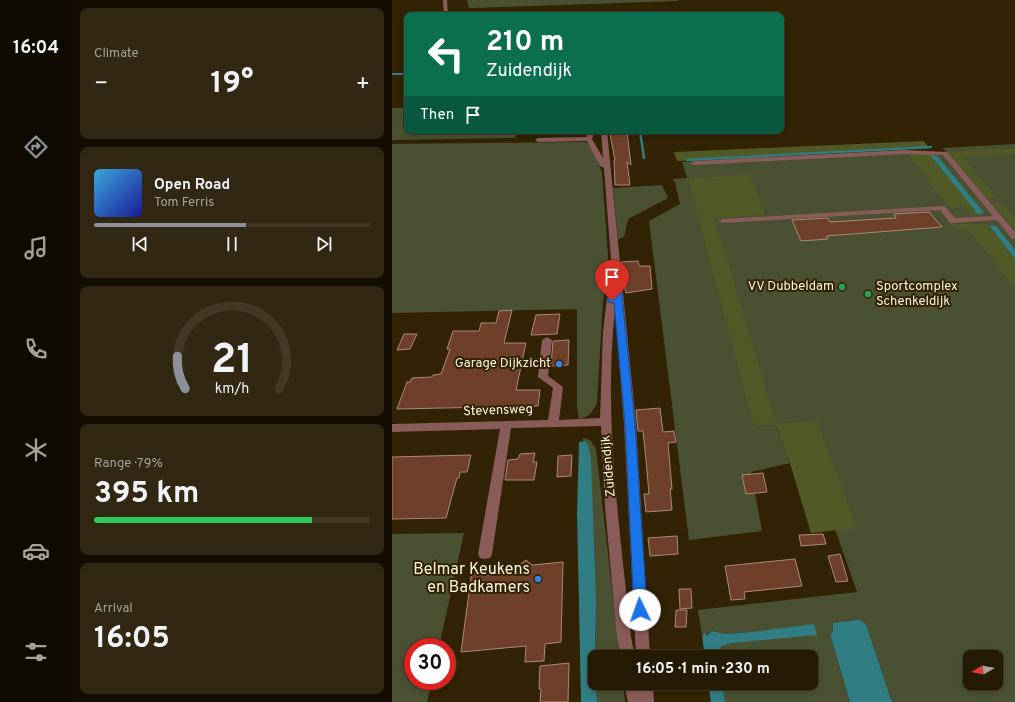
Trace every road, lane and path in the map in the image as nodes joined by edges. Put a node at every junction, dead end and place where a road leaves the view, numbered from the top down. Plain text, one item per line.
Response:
1 (445, 0) edge
2 (446, 12) edge
3 (591, 134) edge
4 (604, 134) edge
5 (589, 139) junction
6 (538, 140) dead end
7 (694, 163) dead end
8 (606, 170) junction
9 (999, 218) junction
10 (723, 221) dead end
11 (1015, 237) edge
12 (616, 276) junction
13 (547, 340) dead end
14 (605, 422) junction
15 (553, 424) junction
16 (506, 425) junction
17 (392, 428) edge
18 (485, 554) dead end
19 (627, 650) edge
20 (643, 650) edge
21 (633, 690) edge
22 (645, 690) edge
23 (636, 702) edge
24 (646, 702) edge

1 - 2 street
3 - 5 street
4 - 8 street, Zuidendijk
5 - 6 street
5 - 8 street
7 - 9 street
8 - 12 street, Zuidendijk
9 - 10 street
9 - 11 street
12 - 14 street, Zuidendijk
12 - 20 street, Zuidendijk
13 - 15 street
14 - 15 street, Stevensweg
14 - 19 street, Zuidendijk
15 - 16 street, Stevensweg
16 - 17 street, Stevensweg
16 - 18 street
21 - 23 street
22 - 24 street

